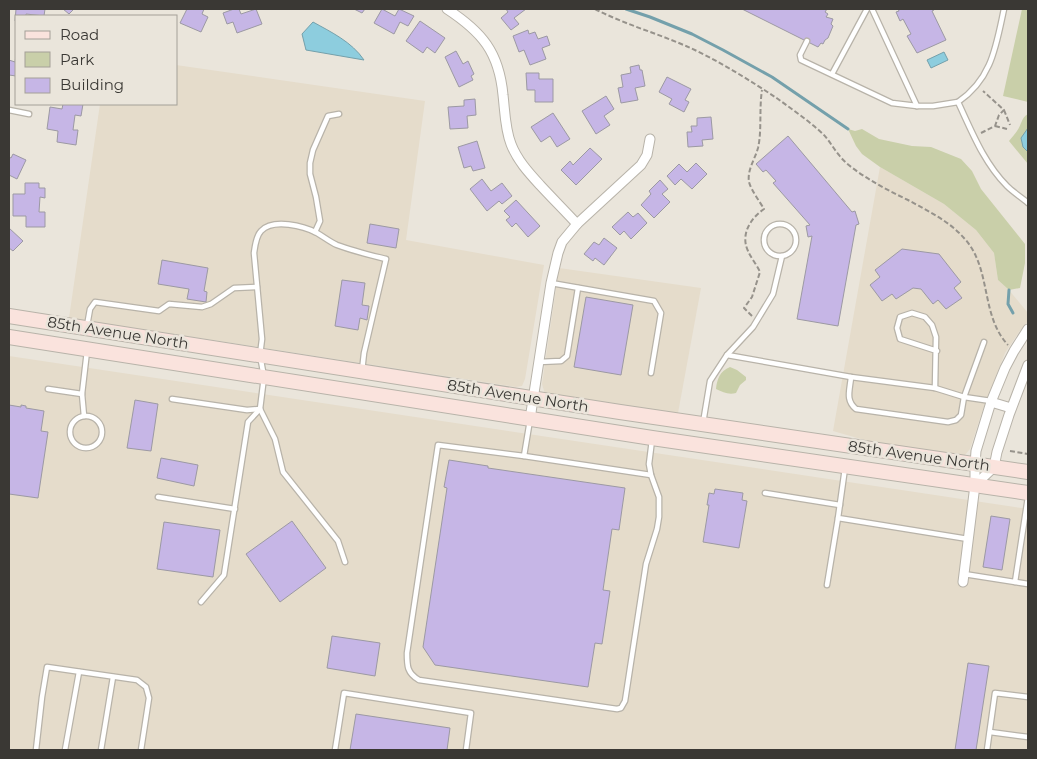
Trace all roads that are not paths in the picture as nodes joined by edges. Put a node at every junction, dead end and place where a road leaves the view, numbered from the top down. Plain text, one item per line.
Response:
1 (447, 9) edge
2 (867, 9) edge
3 (872, 9) edge
4 (1004, 9) edge
5 (807, 41) dead end
6 (832, 74) junction
7 (958, 102) junction
8 (917, 106) junction
9 (9, 110) edge
10 (29, 114) dead end
11 (339, 114) dead end
12 (650, 139) dead end
13 (1028, 203) edge
14 (577, 224) junction
15 (315, 232) junction
16 (782, 256) junction
17 (551, 284) junction
18 (257, 286) junction
19 (578, 288) junction
20 (9, 316) edge
21 (87, 328) junction
22 (1028, 329) edge
23 (9, 337) edge
24 (984, 342) dead end
25 (88, 349) junction
26 (936, 351) junction
27 (260, 355) junction
28 (727, 355) junction
29 (539, 362) junction
30 (1028, 365) edge
31 (362, 371) junction
32 (651, 373) dead end
33 (264, 377) junction
34 (852, 377) junction
35 (935, 388) junction
36 (48, 389) dead end
37 (82, 394) junction
38 (964, 397) junction
39 (533, 398) junction
40 (172, 399) dead end
41 (991, 402) junction
42 (1011, 408) junction
43 (260, 409) junction
44 (84, 416) junction
45 (530, 419) junction
46 (703, 424) junction
47 (652, 438) junction
48 (524, 456) junction
49 (975, 464) junction
50 (846, 466) junction
51 (994, 467) junction
52 (1028, 472) edge
53 (651, 475) junction
54 (975, 485) junction
55 (765, 493) dead end
56 (1028, 495) edge
57 (158, 496) dead end
58 (840, 505) junction
59 (235, 509) junction
60 (838, 518) junction
61 (968, 539) junction
62 (345, 562) dead end
63 (963, 578) joint
64 (1015, 582) junction
65 (1028, 584) edge
66 (827, 585) dead end
67 (201, 602) dead end
68 (79, 672) junction
69 (113, 677) junction
70 (1028, 698) edge
71 (990, 732) junction
72 (1028, 738) edge
73 (36, 750) edge
74 (65, 750) edge
75 (101, 750) edge
76 (141, 750) edge
77 (335, 750) edge
78 (466, 750) edge
79 (987, 750) edge

1 - 14 street
2 - 6 lane
3 - 8 lane
4 - 7 lane
5 - 6 lane
6 - 8 lane
7 - 8 lane
7 - 13 lane
9 - 10 lane
11 - 15 lane
12 - 14 street
14 - 17 street
15 - 18 lane
15 - 31 lane
16 - 16 lane
16 - 28 lane
17 - 19 lane
17 - 29 street
18 - 21 lane
18 - 27 lane
19 - 29 lane
19 - 32 lane
20 - 21 main road, 85th Avenue North
21 - 27 main road, 85th Avenue North
22 - 41 street
23 - 25 main road, 85th Avenue North
24 - 38 lane
25 - 33 main road, 85th Avenue North
25 - 37 lane
26 - 26 lane
26 - 35 lane
27 - 31 main road, 85th Avenue North
27 - 33 lane
28 - 34 lane
28 - 46 lane
29 - 39 street
30 - 42 street
31 - 39 main road, 85th Avenue North
33 - 43 lane
33 - 45 main road, 85th Avenue North
34 - 35 lane
34 - 38 lane
35 - 38 lane
36 - 37 lane
37 - 44 lane
38 - 41 lane
39 - 45 street
39 - 46 main road, 85th Avenue North
40 - 43 lane
41 - 42 street
41 - 49 street
42 - 51 street
43 - 59 lane
43 - 62 lane
44 - 44 lane
45 - 47 main road, 85th Avenue North
45 - 48 lane
46 - 49 main road, 85th Avenue North
47 - 50 main road, 85th Avenue North
47 - 53 lane
48 - 53 lane
48 - 53 lane
49 - 51 main road, 85th Avenue North
49 - 54 street
50 - 54 main road, 85th Avenue North
50 - 58 lane
51 - 52 main road, 85th Avenue North
51 - 54 street
54 - 56 main road, 85th Avenue North
54 - 61 street
55 - 58 lane
56 - 64 lane
57 - 59 lane
58 - 60 lane
59 - 67 lane
60 - 61 lane
60 - 66 lane
61 - 63 street
63 - 64 lane
64 - 65 lane
68 - 69 lane
68 - 73 lane
68 - 74 lane
69 - 75 lane
69 - 76 lane
70 - 71 lane
71 - 72 lane
71 - 79 lane
77 - 78 lane

